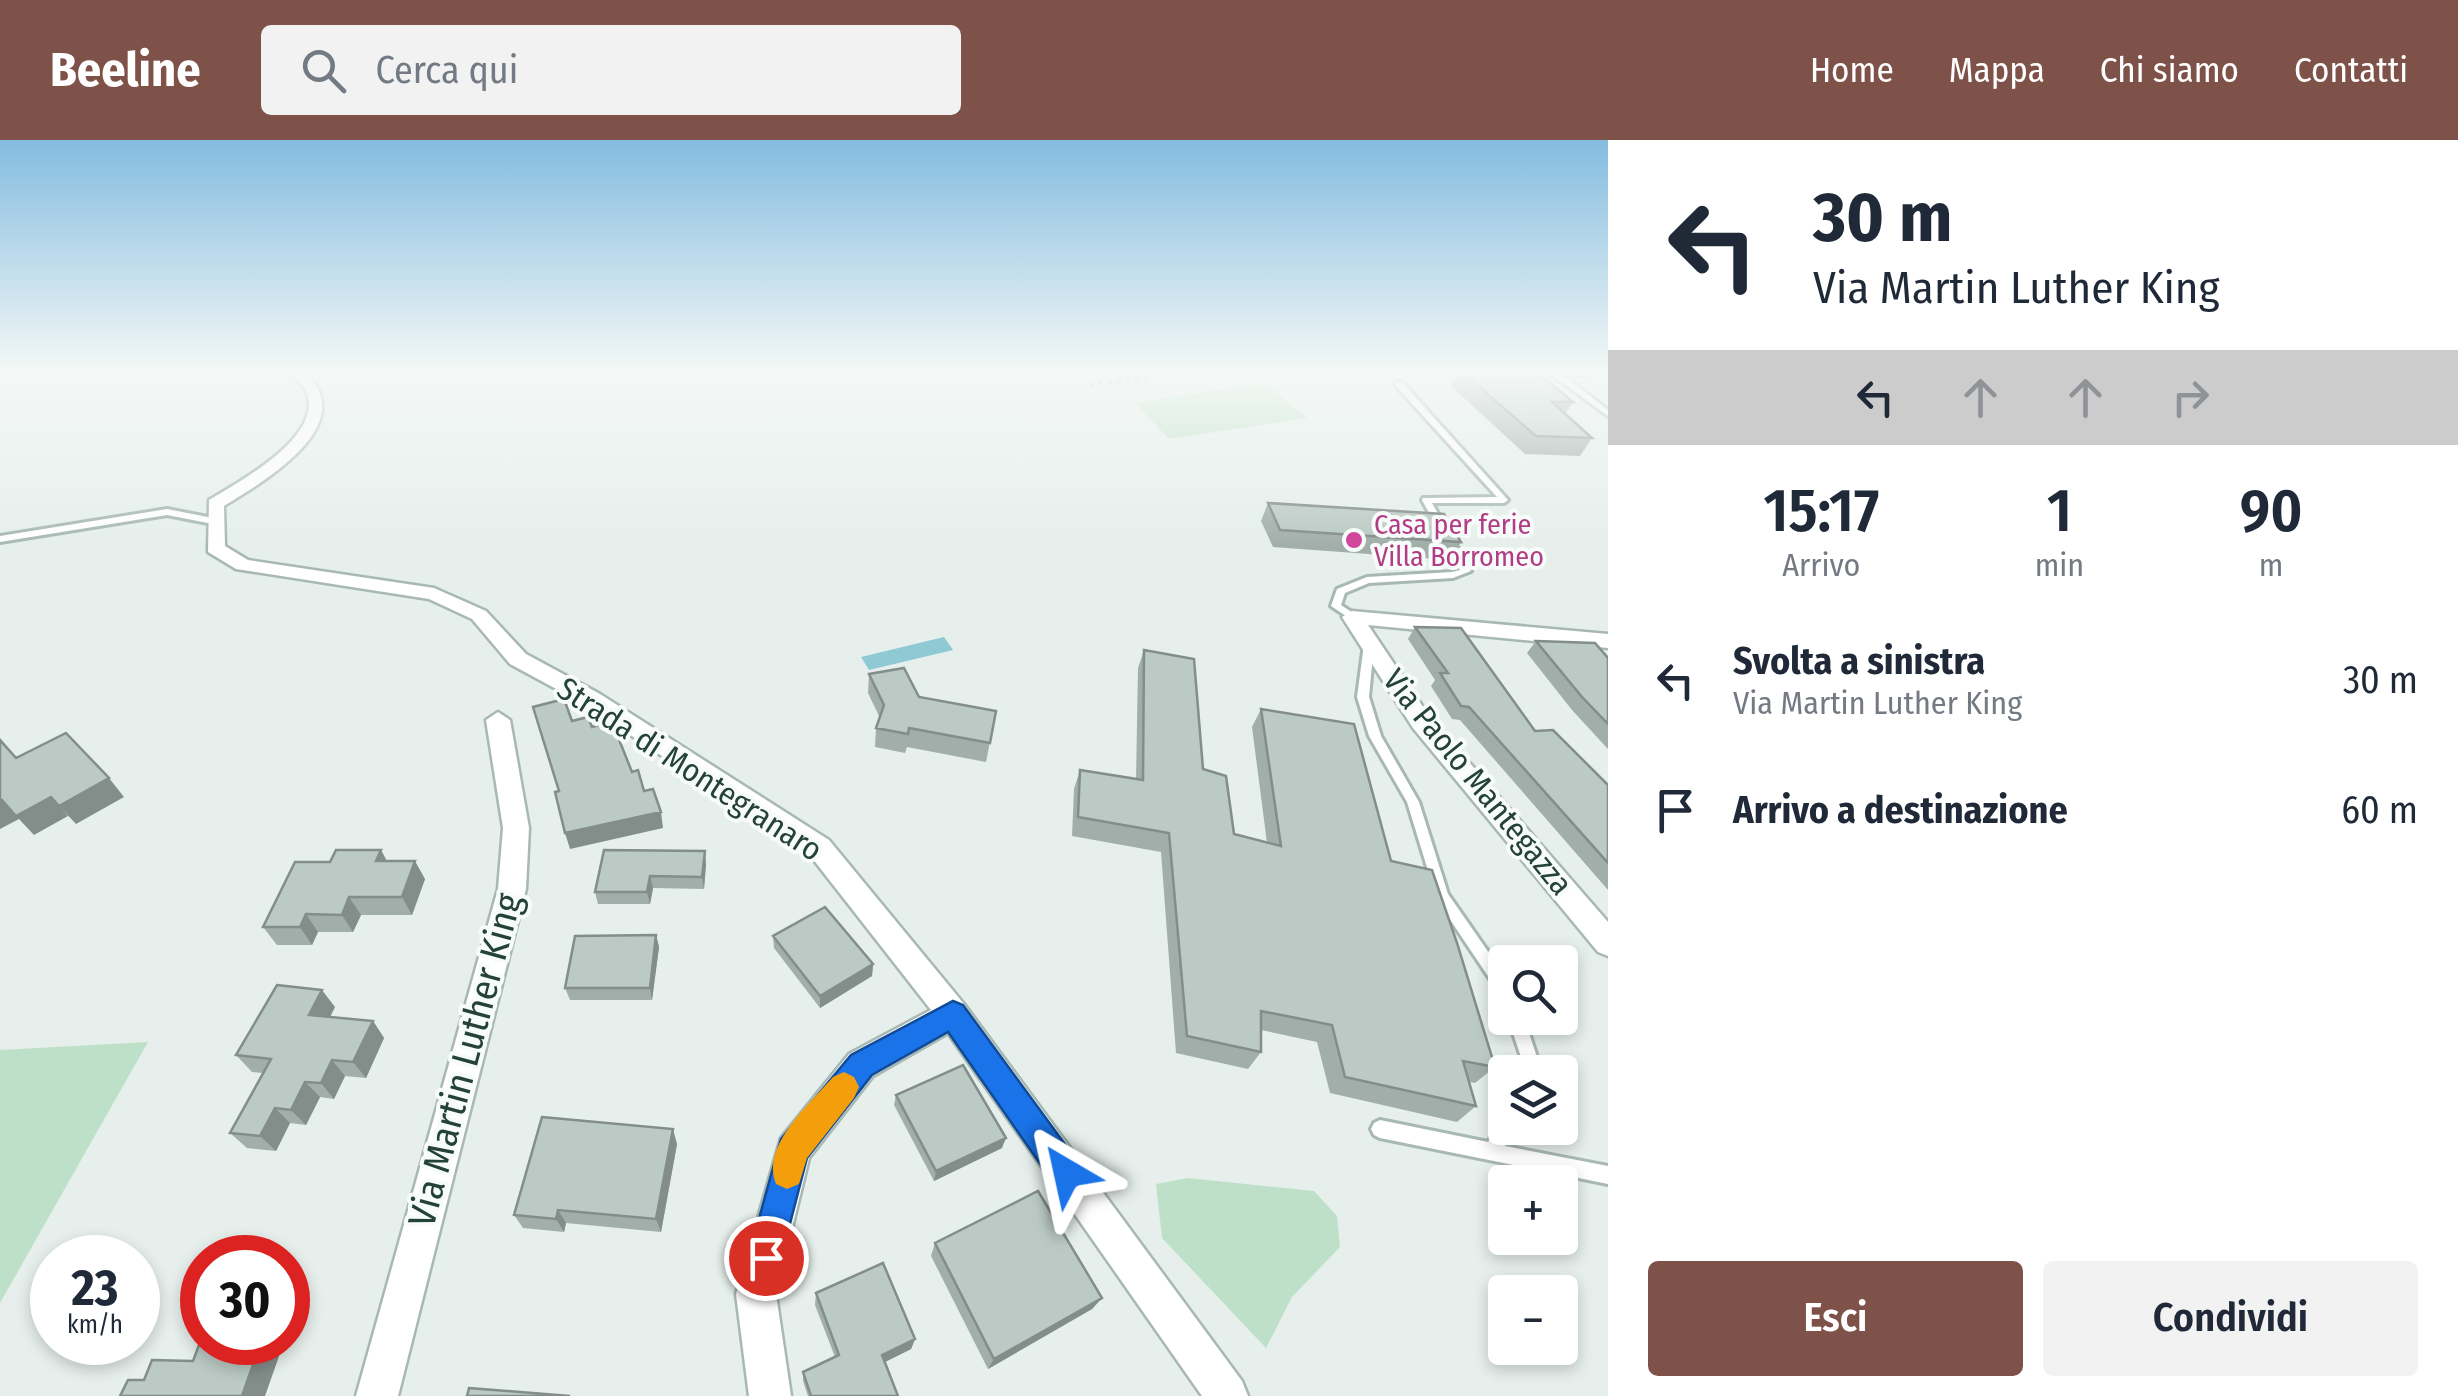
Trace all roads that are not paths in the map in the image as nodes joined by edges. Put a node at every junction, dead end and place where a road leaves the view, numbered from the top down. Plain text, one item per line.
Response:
1 (311, 429) edge
2 (1440, 429) edge
3 (218, 522) junction
4 (0, 538) edge
5 (1352, 617) junction
6 (1600, 640) edge
7 (1369, 644) junction
8 (1608, 657) edge
9 (498, 720) dead end
10 (1608, 942) edge
11 (1488, 965) edge
12 (953, 1014) junction
13 (1380, 1130) dead end
14 (1496, 1145) edge
15 (1492, 1152) junction
16 (1608, 1175) edge
17 (376, 1396) edge
18 (770, 1396) edge
19 (1226, 1396) edge

1 - 3 street
2 - 5 lane
3 - 4 lane
3 - 12 street, Strada di Montegranaro
5 - 6 street
5 - 7 street, Via Paolo Mantegazza
6 - 8 street
7 - 10 street, Via Paolo Mantegazza
7 - 11 lane
9 - 17 street, Via Martin Luther King
12 - 18 street
12 - 19 street, Strada di Montegranaro
13 - 15 lane
14 - 15 lane
15 - 16 lane

